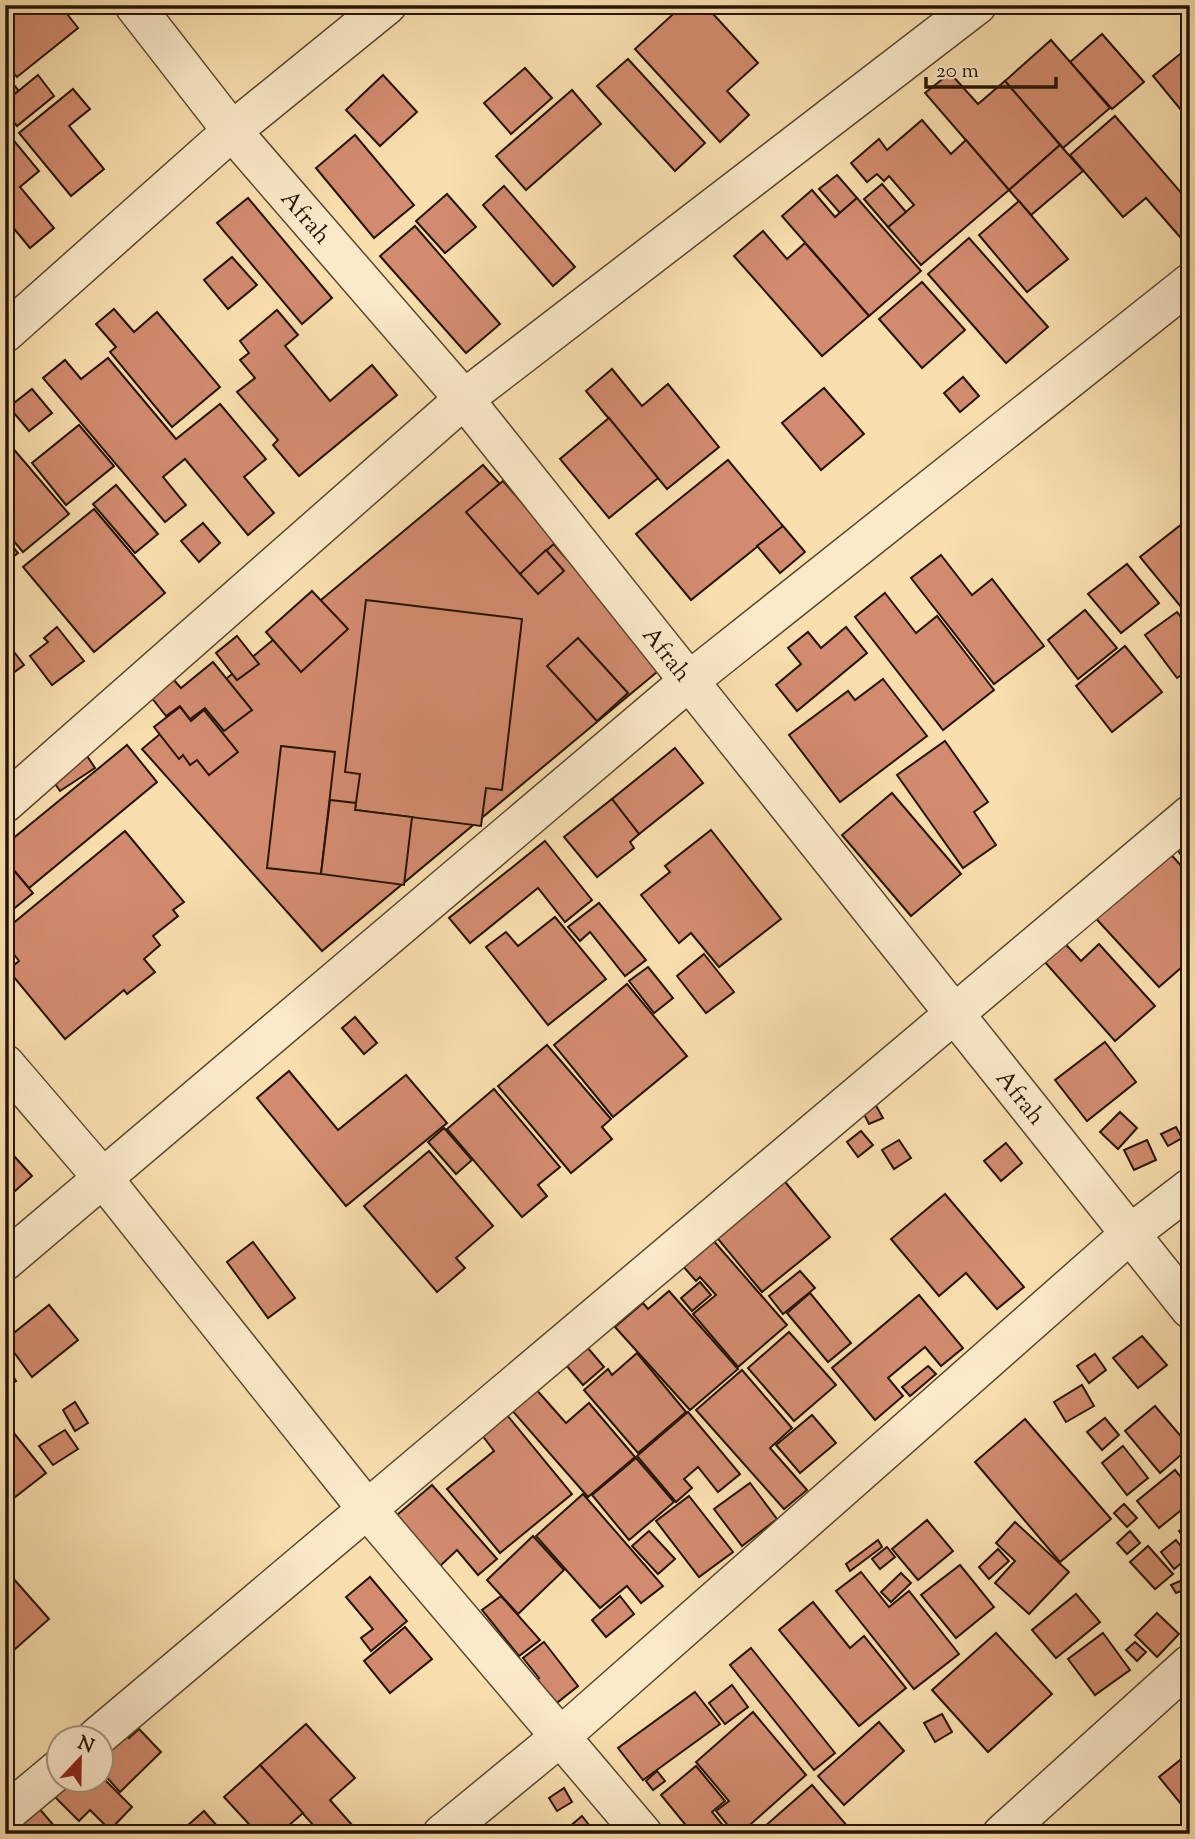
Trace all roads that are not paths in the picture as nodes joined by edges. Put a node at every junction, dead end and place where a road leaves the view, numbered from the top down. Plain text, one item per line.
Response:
1 (134, 5) edge
2 (387, 5) edge
3 (977, 5) edge
4 (232, 131) junction
5 (1190, 283) edge
6 (5, 333) edge
7 (464, 399) junction
8 (689, 681) junction
9 (5, 803) edge
10 (1190, 815) edge
11 (953, 1014) junction
12 (5, 1064) edge
13 (102, 1177) junction
14 (1190, 1188) edge
15 (1130, 1234) junction
16 (5, 1261) edge
17 (1190, 1309) edge
18 (367, 1509) junction
19 (1190, 1664) edge
20 (113, 1724) edge
21 (560, 1737) junction
22 (46, 1780) edge
23 (5, 1814) edge
24 (442, 1834) edge
25 (643, 1834) edge
26 (1002, 1834) edge

1 - 4 street, Afrah
2 - 4 street
3 - 7 street
4 - 6 street
4 - 7 street, Afrah
5 - 8 street
7 - 8 street, Afrah
7 - 9 street
8 - 11 street, Afrah
8 - 13 street
10 - 11 street
11 - 15 street, Afrah
11 - 18 street
12 - 13 street
13 - 16 street
13 - 18 street
14 - 15 street
15 - 17 street, Afrah
15 - 21 street
18 - 20 street
18 - 21 street
19 - 26 street
21 - 24 street
21 - 25 street
22 - 23 street

